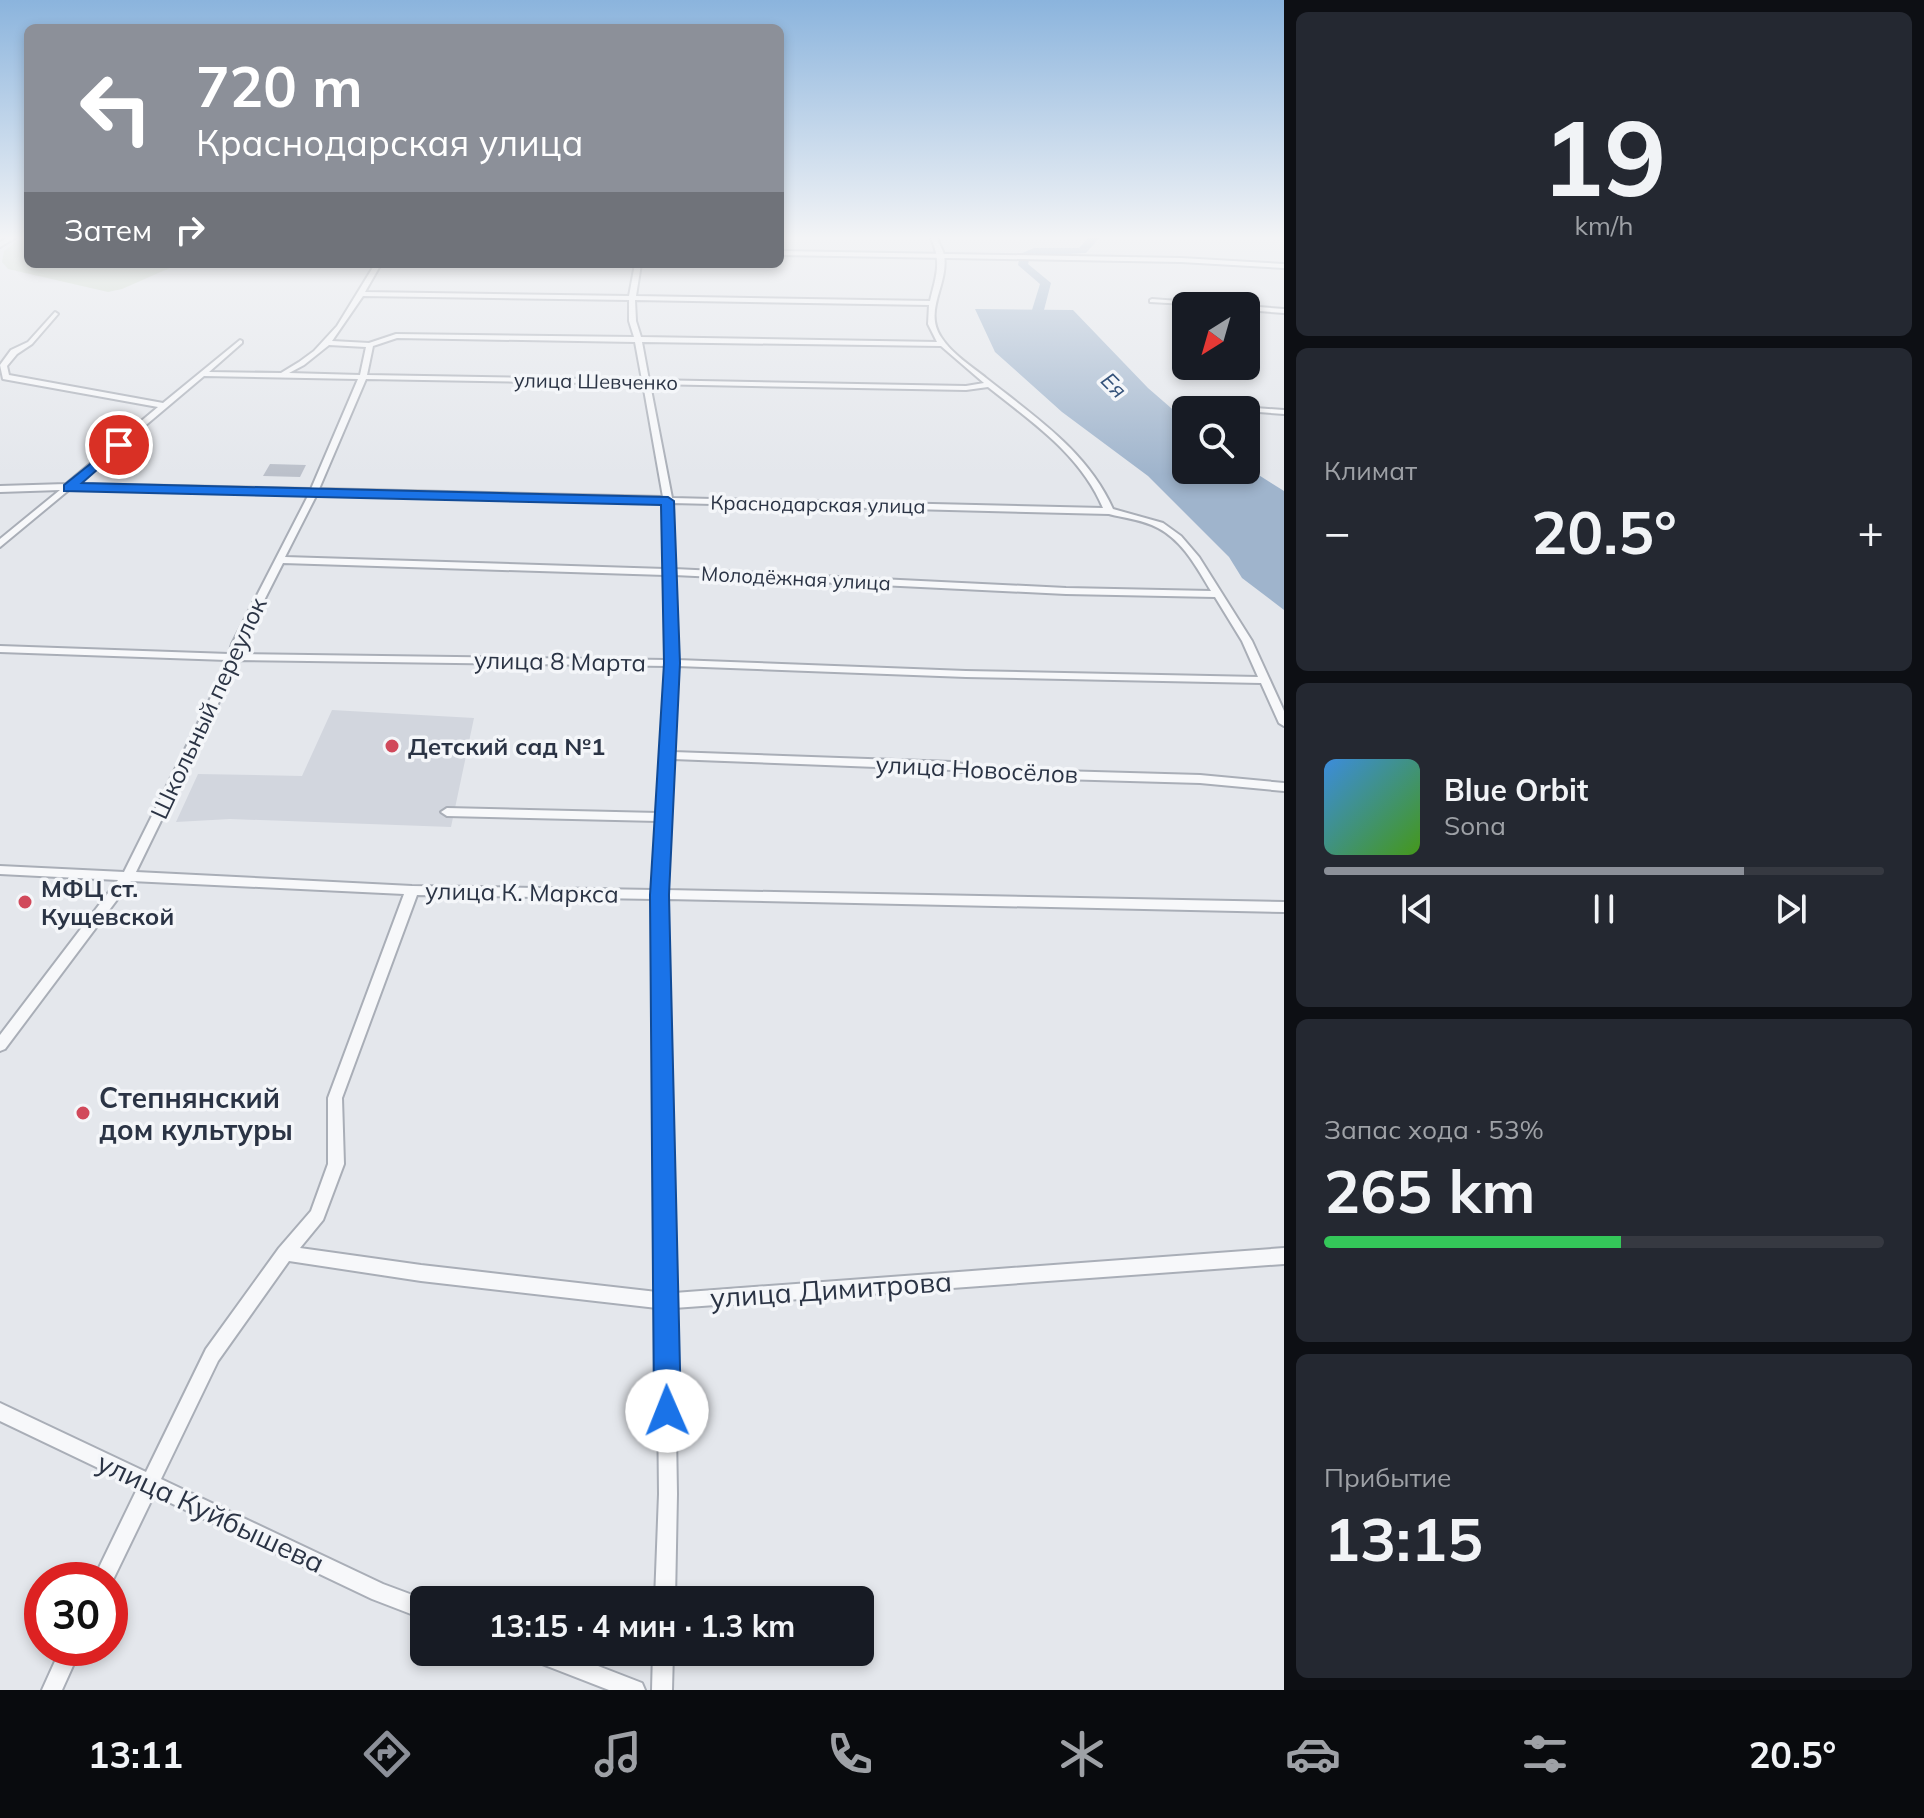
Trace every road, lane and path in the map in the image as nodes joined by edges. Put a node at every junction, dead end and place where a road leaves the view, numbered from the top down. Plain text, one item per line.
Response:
1 (53, 317) edge
2 (346, 317) edge
3 (632, 317) edge
4 (930, 317) edge
5 (638, 340) junction
6 (240, 342) dead end
7 (330, 343) junction
8 (943, 344) junction
9 (370, 345) junction
10 (202, 374) junction
11 (277, 375) junction
12 (363, 377) junction
13 (644, 382) junction
14 (989, 385) junction
15 (165, 406) junction
16 (1260, 410) edge
17 (1284, 412) edge
18 (69, 488) junction
19 (0, 489) edge
20 (314, 492) junction
21 (668, 501) junction
22 (1109, 511) junction
23 (0, 544) edge
24 (279, 560) junction
25 (670, 572) junction
26 (1216, 594) junction
27 (0, 649) edge
28 (235, 657) junction
29 (672, 663) junction
30 (1264, 680) junction
31 (1284, 723) edge
32 (669, 755) junction
33 (1284, 787) edge
34 (447, 812) dead end
35 (665, 817) junction
36 (0, 870) edge
37 (127, 877) junction
38 (412, 890) junction
39 (660, 895) junction
40 (1284, 907) edge
41 (0, 1045) edge
42 (285, 1253) junction
43 (1284, 1256) edge
44 (666, 1301) junction
45 (0, 1412) edge
46 (148, 1484) junction
47 (111, 1562) edge
48 (665, 1586) edge
49 (410, 1604) edge
50 (63, 1666) edge
51 (572, 1666) edge
52 (663, 1666) edge
53 (52, 1690) edge
54 (635, 1690) edge
55 (662, 1690) edge

1 - 15 street
2 - 7 street
3 - 5 street
4 - 8 street
5 - 8 street
5 - 9 street
5 - 13 street
6 - 10 street
7 - 9 street
7 - 11 street
8 - 14 street
9 - 12 street, Школьный переулок
10 - 11 street, улица Шевченко
10 - 15 street
11 - 12 street, улица Шевченко
12 - 13 street, улица Шевченко
12 - 20 street, Школьный переулок
13 - 14 street, улица Шевченко
13 - 21 street
14 - 22 street
15 - 18 street
16 - 17 street
18 - 19 street, Краснодарская улица
18 - 20 street, Краснодарская улица
18 - 23 street
20 - 21 street, Краснодарская улица
20 - 24 street, Школьный переулок
21 - 22 street, Краснодарская улица
21 - 25 street
22 - 26 street, Краснодарская улица
24 - 25 street, Молодёжная улица
24 - 28 street, Школьный переулок
25 - 26 street, Молодёжная улица
25 - 29 street
26 - 30 street, Краснодарская улица
27 - 28 street, улица 8 Марта
28 - 29 street, улица 8 Марта
28 - 37 street, Школьный переулок
29 - 30 street, улица 8 Марта
29 - 32 street
30 - 31 street, Краснодарская улица
32 - 33 street, улица Новосёлов
32 - 35 street
34 - 35 street
35 - 39 street
36 - 37 street, улица К. Маркса
37 - 38 street, улица К. Маркса
37 - 41 street, Школьный переулок
38 - 39 street, улица К. Маркса
38 - 42 street
39 - 40 street, улица К. Маркса
39 - 44 street
42 - 44 street, улица Димитрова
42 - 46 street
43 - 44 street, улица Димитрова
44 - 48 street
45 - 46 street, улица Куйбышева
46 - 47 street
46 - 49 street, улица Куйбышева
50 - 53 street
51 - 54 street
52 - 55 street

